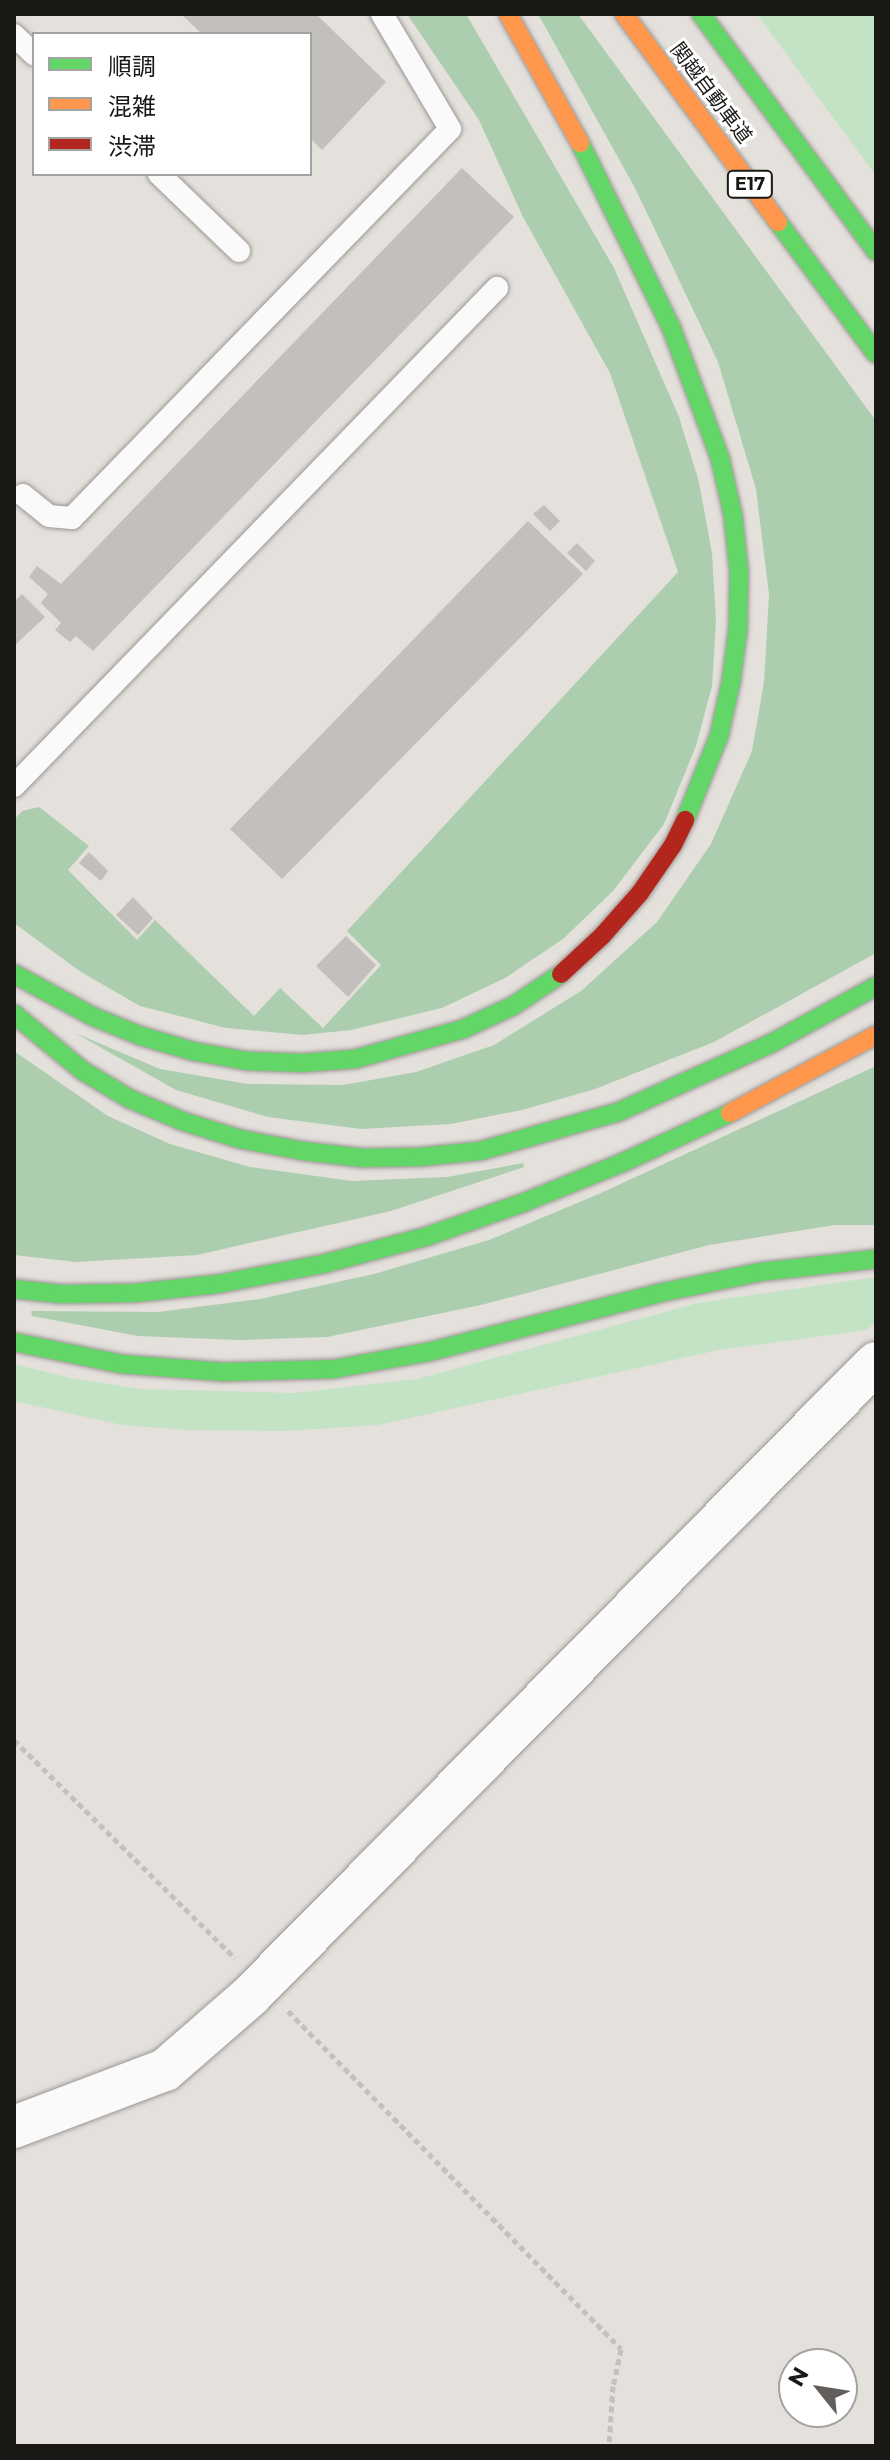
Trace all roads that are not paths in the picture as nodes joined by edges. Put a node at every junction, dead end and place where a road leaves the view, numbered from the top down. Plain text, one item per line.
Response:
1 (382, 14) edge
2 (508, 14) edge
3 (624, 14) edge
4 (701, 14) edge
5 (14, 35) edge
6 (32, 52) edge
7 (161, 176) edge
8 (239, 251) dead end
9 (876, 251) edge
10 (497, 288) dead end
11 (876, 354) edge
12 (23, 495) dead end
13 (14, 786) edge
14 (14, 974) edge
15 (876, 986) edge
16 (14, 1014) edge
17 (876, 1035) edge
18 (876, 1259) edge
19 (14, 1289) edge
20 (14, 1342) edge
21 (876, 1363) edge
22 (14, 2127) edge

1 - 12 lane
2 - 14 highway
3 - 11 highway, 関越自動車道 / E17
4 - 9 highway, 関越自動車道
5 - 6 lane
7 - 8 lane
10 - 13 lane
15 - 16 highway
17 - 19 highway
18 - 20 highway
21 - 22 street

